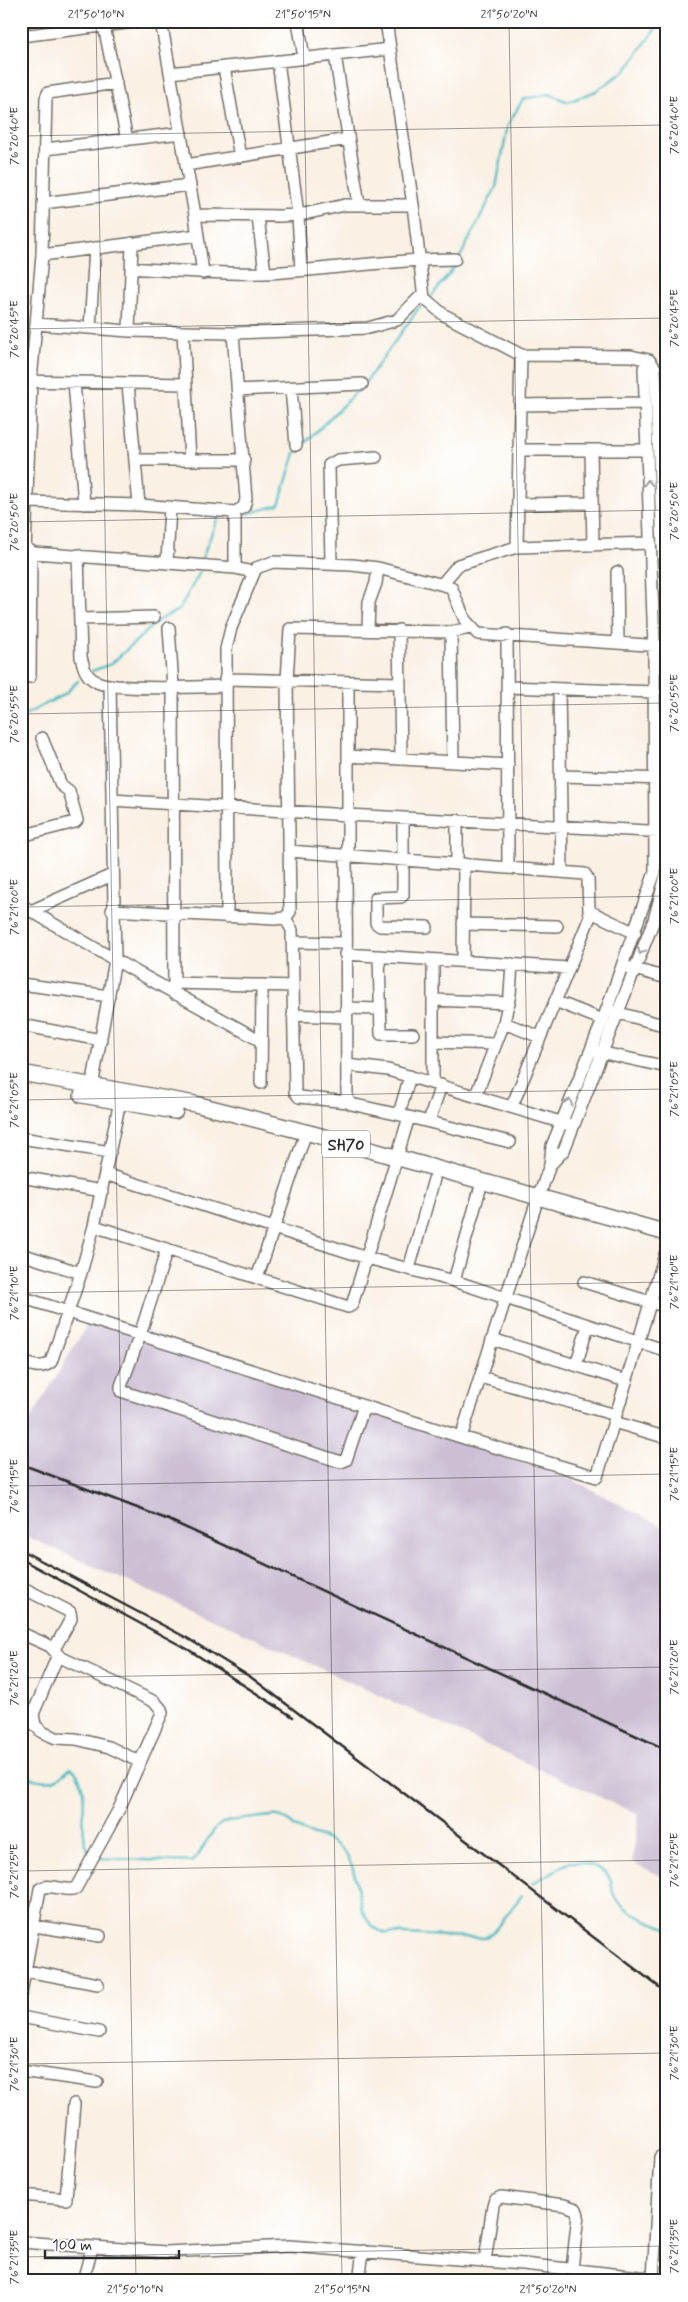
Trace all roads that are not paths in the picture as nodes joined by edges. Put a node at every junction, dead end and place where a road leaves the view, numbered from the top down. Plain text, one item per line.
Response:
1 (22, 21) edge
2 (142, 21) edge
3 (161, 21) edge
4 (298, 21) edge
5 (386, 21) edge
6 (104, 26) junction
7 (23, 36) edge
8 (390, 48) junction
9 (335, 55) junction
10 (304, 58) junction
11 (278, 61) junction
12 (224, 67) junction
13 (170, 72) junction
14 (116, 83) junction
15 (180, 133) junction
16 (348, 139) junction
17 (127, 140) junction
18 (45, 149) junction
19 (290, 149) junction
20 (240, 157) junction
21 (186, 166) junction
22 (190, 185) junction
23 (43, 203) junction
24 (359, 204) junction
25 (413, 205) junction
26 (195, 215) junction
27 (298, 215) junction
28 (258, 217) junction
29 (198, 234) junction
30 (132, 243) junction
31 (95, 248) junction
32 (42, 255) junction
33 (418, 259) junction
34 (455, 259) dead end
35 (131, 268) junction
36 (301, 270) junction
37 (203, 272) junction
38 (265, 273) junction
39 (422, 294) junction
40 (36, 324) junction
41 (90, 328) junction
42 (129, 331) junction
43 (183, 332) junction
44 (233, 333) junction
45 (521, 355) junction
46 (654, 366) edge
47 (26, 381) edge
48 (74, 382) junction
49 (128, 384) junction
50 (185, 384) junction
51 (362, 384) dead end
52 (291, 388) junction
53 (238, 390) junction
54 (645, 403) junction
55 (520, 405) junction
56 (656, 417) edge
57 (296, 445) dead end
58 (519, 450) junction
59 (591, 450) junction
60 (647, 450) junction
61 (376, 457) dead end
62 (135, 460) junction
63 (190, 460) junction
64 (244, 460) junction
65 (27, 502) junction
66 (592, 502) junction
67 (84, 504) junction
68 (518, 504) junction
69 (139, 505) junction
70 (170, 507) junction
71 (235, 512) junction
72 (592, 545) junction
73 (517, 547) junction
74 (651, 548) junction
75 (665, 551) edge
76 (26, 552) edge
77 (78, 555) junction
78 (167, 562) junction
79 (332, 563) junction
80 (235, 568) junction
81 (378, 568) junction
82 (253, 572) junction
83 (617, 572) dead end
84 (442, 584) junction
85 (666, 592) edge
86 (154, 618) dead end
87 (80, 619) junction
88 (169, 628) dead end
89 (470, 628) junction
90 (368, 630) junction
91 (399, 630) junction
92 (451, 632) junction
93 (507, 634) junction
94 (618, 643) junction
95 (660, 646) edge
96 (30, 677) dead end
97 (287, 681) junction
98 (225, 683) junction
99 (348, 683) junction
100 (400, 683) junction
101 (110, 685) junction
102 (173, 687) junction
103 (508, 687) junction
104 (559, 689) junction
105 (655, 692) junction
106 (667, 722) edge
107 (42, 738) dead end
108 (348, 756) junction
109 (401, 759) junction
110 (453, 762) junction
111 (508, 765) junction
112 (560, 776) junction
113 (661, 779) edge
114 (112, 800) junction
115 (173, 804) junction
116 (226, 807) junction
117 (289, 812) junction
118 (348, 816) junction
119 (403, 818) junction
120 (457, 820) junction
121 (508, 823) junction
122 (562, 827) junction
123 (661, 832) edge
124 (21, 836) edge
125 (289, 851) junction
126 (347, 855) junction
127 (403, 859) junction
128 (461, 864) junction
129 (508, 867) junction
130 (562, 872) junction
131 (112, 875) junction
132 (666, 879) edge
133 (653, 882) junction
134 (26, 908) edge
135 (112, 910) junction
136 (592, 912) junction
137 (175, 914) junction
138 (227, 917) junction
139 (285, 918) junction
140 (654, 920) junction
141 (667, 920) edge
142 (463, 924) junction
143 (427, 926) dead end
144 (557, 926) dead end
145 (635, 933) junction
146 (292, 942) junction
147 (345, 949) junction
148 (378, 956) junction
149 (115, 960) junction
150 (433, 960) junction
151 (463, 961) junction
152 (512, 964) junction
153 (569, 968) junction
154 (628, 968) junction
155 (667, 978) edge
156 (21, 984) edge
157 (262, 985) junction
158 (293, 986) junction
159 (174, 988) junction
160 (109, 996) junction
161 (433, 1000) junction
162 (555, 1001) junction
163 (509, 1003) junction
164 (380, 1009) junction
165 (346, 1012) junction
166 (293, 1014) junction
167 (609, 1014) junction
168 (504, 1023) junction
169 (21, 1025) edge
170 (667, 1026) edge
171 (414, 1034) dead end
172 (540, 1037) junction
173 (101, 1040) junction
174 (261, 1041) junction
175 (434, 1042) junction
176 (496, 1044) junction
177 (596, 1051) junction
178 (347, 1065) junction
179 (667, 1067) edge
180 (21, 1073) edge
181 (410, 1076) junction
182 (261, 1083) dead end
183 (21, 1084) edge
184 (437, 1084) junction
185 (91, 1091) junction
186 (121, 1096) junction
187 (476, 1096) junction
188 (348, 1102) junction
189 (512, 1106) junction
190 (404, 1116) junction
191 (428, 1121) junction
192 (562, 1122) junction
193 (574, 1126) junction
194 (304, 1137) junction
195 (21, 1138) edge
196 (510, 1142) dead end
197 (110, 1152) junction
198 (394, 1162) junction
199 (550, 1165) junction
200 (105, 1174) junction
201 (21, 1177) edge
202 (434, 1179) junction
203 (481, 1186) junction
204 (102, 1191) junction
205 (536, 1202) junction
206 (94, 1226) junction
207 (273, 1228) junction
208 (667, 1233) edge
209 (667, 1242) edge
210 (667, 1248) edge
211 (167, 1249) junction
212 (21, 1254) edge
213 (367, 1258) junction
214 (409, 1269) junction
215 (81, 1273) junction
216 (257, 1278) junction
217 (454, 1281) junction
218 (584, 1282) dead end
219 (21, 1297) edge
220 (505, 1298) junction
221 (650, 1302) junction
222 (667, 1307) edge
223 (68, 1313) junction
224 (588, 1326) junction
225 (140, 1335) junction
226 (492, 1340) junction
227 (638, 1342) junction
228 (667, 1351) edge
229 (21, 1362) edge
230 (576, 1365) junction
231 (480, 1377) junction
232 (626, 1381) junction
233 (364, 1406) junction
234 (615, 1419) junction
235 (461, 1437) junction
236 (667, 1438) edge
237 (21, 1587) edge
238 (21, 1633) edge
239 (56, 1652) junction
240 (140, 1762) junction
241 (21, 1924) edge
242 (33, 1926) junction
243 (100, 1936) dead end
244 (23, 1971) edge
245 (98, 1984) dead end
246 (21, 1992) edge
247 (21, 2017) edge
248 (99, 2032) dead end
249 (21, 2071) edge
250 (97, 2082) dead end
251 (74, 2104) dead end
252 (660, 2157) dead end
253 (21, 2195) edge
254 (21, 2242) edge
255 (92, 2248) junction
256 (364, 2251) junction
257 (485, 2261) junction
258 (572, 2269) junction
259 (645, 2278) edge
260 (667, 2280) edge
261 (83, 2281) edge
262 (359, 2281) edge

1 - 7 street
2 - 6 street
3 - 13 street
4 - 10 street
5 - 8 street
6 - 7 street
6 - 14 street
8 - 9 street
8 - 25 street
9 - 10 street
9 - 16 street
10 - 11 street
11 - 12 street
11 - 19 street
12 - 13 street
12 - 20 street
13 - 15 street
14 - 17 street
14 - 18 street
15 - 17 street
15 - 21 street
16 - 19 street
16 - 24 street
17 - 18 street
18 - 23 street
19 - 20 street
19 - 27 street
20 - 21 street
21 - 22 street
22 - 23 street
22 - 26 street
23 - 32 street
24 - 25 street
24 - 27 street
25 - 33 street
26 - 28 street
26 - 29 street
27 - 28 street
27 - 36 street
28 - 38 street
29 - 30 street
29 - 37 street
30 - 31 street
30 - 35 street
31 - 32 street
31 - 41 street
32 - 40 street
33 - 34 street
33 - 36 street
33 - 39 street
35 - 37 street
35 - 42 street
36 - 38 street
37 - 38 street
39 - 44 street
39 - 45 street
40 - 41 street
40 - 47 street
41 - 42 street
42 - 43 street
43 - 44 street
43 - 50 street
44 - 53 street
45 - 46 street
45 - 55 street
46 - 54 street
46 - 56 street
47 - 48 street
47 - 65 street
48 - 49 street
48 - 67 street
49 - 50 street
49 - 62 street
50 - 63 street
51 - 52 street
52 - 53 street
52 - 57 street
53 - 64 street
54 - 55 street
54 - 56 street
55 - 58 street
56 - 60 street
56 - 75 street
58 - 59 street
58 - 68 street
59 - 60 street
59 - 66 street
74 -> 60 street
61 - 79 street
62 - 63 street
62 - 69 street
63 - 64 street
64 - 71 street
65 - 67 street
65 - 76 street
66 - 68 street
66 - 72 street
67 - 69 street
68 - 73 street
69 - 70 street
70 - 71 street
70 - 78 street
71 - 80 street
72 - 73 street
72 - 74 street
73 - 84 street
74 - 75 street
74 - 95 street
75 - 85 street
76 - 77 street
76 - 96 street
77 - 78 street
77 - 87 street
78 - 80 street
79 - 81 street
79 - 82 street
80 - 82 street
81 - 84 street
81 - 90 street
82 - 98 street
83 - 94 street
84 - 89 street
85 - 95 street
86 - 87 street
87 - 101 street
88 - 102 street
89 - 92 street
89 - 93 street
90 - 91 street
90 - 97 street
91 - 92 street
91 - 100 street
92 - 110 street
93 - 94 street
93 - 103 street
94 - 95 street
95 - 105 street
95 - 106 street
97 - 98 street
97 - 99 street
97 - 117 street
98 - 102 street
98 - 116 street
99 - 100 street
99 - 108 street
100 - 109 street
101 - 102 street
101 - 114 street
102 - 115 street
103 - 104 street
103 - 111 street
104 - 105 street
104 - 112 street
105 - 113 street
107 - 124 street
108 - 109 street
108 - 118 street
109 - 110 street
110 - 111 street
111 - 121 street
112 - 113 street
112 - 122 street
113 - 123 street
114 - 115 street
114 - 131 street
115 - 116 street
115 - 137 street
116 - 117 street
116 - 138 street
117 - 118 street
117 - 125 street
118 - 119 street
118 - 126 street
119 - 120 street
119 - 127 street
120 - 121 street
120 - 128 street
121 - 122 street
121 - 129 street
122 - 123 street
122 - 130 street
123 - 133 street
125 - 126 street
125 - 139 street
126 - 127 street
126 - 147 street
127 - 128 street
127 - 143 street
128 - 129 street
128 - 142 street
129 - 130 street
130 - 136 street
131 - 134 street
131 - 135 street
132 - 133 street
132 - 140 street
133 - 145 street
134 - 149 street
135 - 137 street
135 - 149 street
136 - 145 street
136 - 153 street
137 - 138 street
137 - 159 street
138 - 139 street
139 - 146 street
140 - 141 street
140 -> 154 street
142 - 144 street
142 - 151 street
145 - 154 street
146 - 147 street
146 - 158 street
147 - 148 street
147 - 165 street
148 - 150 street
148 - 164 street
149 - 159 street
149 - 160 street
150 - 151 street
150 - 161 street
151 - 152 street
152 - 153 street
152 - 163 street
153 - 162 street
154 - 155 street
154 - 167 street
156 - 160 street
157 - 158 street
157 - 159 street
157 - 174 street
158 - 166 street
159 - 174 street
160 - 173 street
161 - 163 street
161 - 175 street
162 - 167 street
162 - 172 street
163 - 168 street
164 - 165 street
164 - 171 street
165 - 166 street
165 - 178 street
166 - 188 street
167 - 170 street
167 - 177 street
168 - 172 street
168 - 176 street
169 - 173 street
172 - 189 street
173 - 185 street
174 - 182 street
175 - 176 street
175 - 184 street
176 - 187 street
177 - 179 street
192 -> 177 street
177 - 193 street
178 - 181 street
178 - 188 street
180 - 185 main road, SH70
181 - 184 street
181 - 190 street
183 - 185 main road, SH70
184 - 187 street
184 - 191 street
185 - 186 main road, SH70
186 - 194 main road, SH70
186 - 197 street
187 - 189 street
188 - 190 street
189 - 192 street
190 - 191 street
190 - 198 street
191 - 196 street
192 - 193 street
192 - 199 street
193 - 199 street
194 - 198 main road, SH70
194 - 207 street
195 - 197 street
197 - 200 street
198 - 202 main road, SH70
198 - 203 main road, SH70
198 - 213 street
199 - 205 street
200 - 204 street
200 - 207 street
201 - 204 street
202 - 203 main road, SH70
202 - 214 street
203 - 205 main road, SH70
203 - 217 street
204 - 206 street
205 - 208 main road, SH70
205 - 209 main road, SH70
205 - 220 street
206 - 211 street
206 - 215 street
207 - 213 street
207 - 216 street
210 - 221 street
211 - 216 street
211 - 225 street
212 - 215 street
213 - 214 street
213 - 216 street
214 - 217 street
215 - 223 street
217 - 220 street
218 - 221 street
219 - 223 street
220 - 224 street
220 - 226 street
221 - 222 street
221 - 227 street
223 - 225 street
223 - 229 street
224 - 227 street
224 - 230 street
225 - 233 street
225 - 233 street
226 - 230 street
226 - 231 street
227 - 228 street
227 - 232 street
230 - 232 street
231 - 234 street
231 - 235 street
232 - 234 street
233 - 235 street
234 - 235 street
234 - 236 street
237 - 239 street
238 - 239 street
239 - 240 street
239 - 240 street
240 - 242 street
241 - 242 street
242 - 243 street
242 - 244 street
244 - 245 street
244 - 246 street
247 - 248 street
249 - 250 street
251 - 253 street
252 - 259 street
254 - 255 street
255 - 256 street
255 - 261 street
256 - 257 street
256 - 262 street
257 - 258 street
257 - 258 street
258 - 259 street
259 - 260 street

